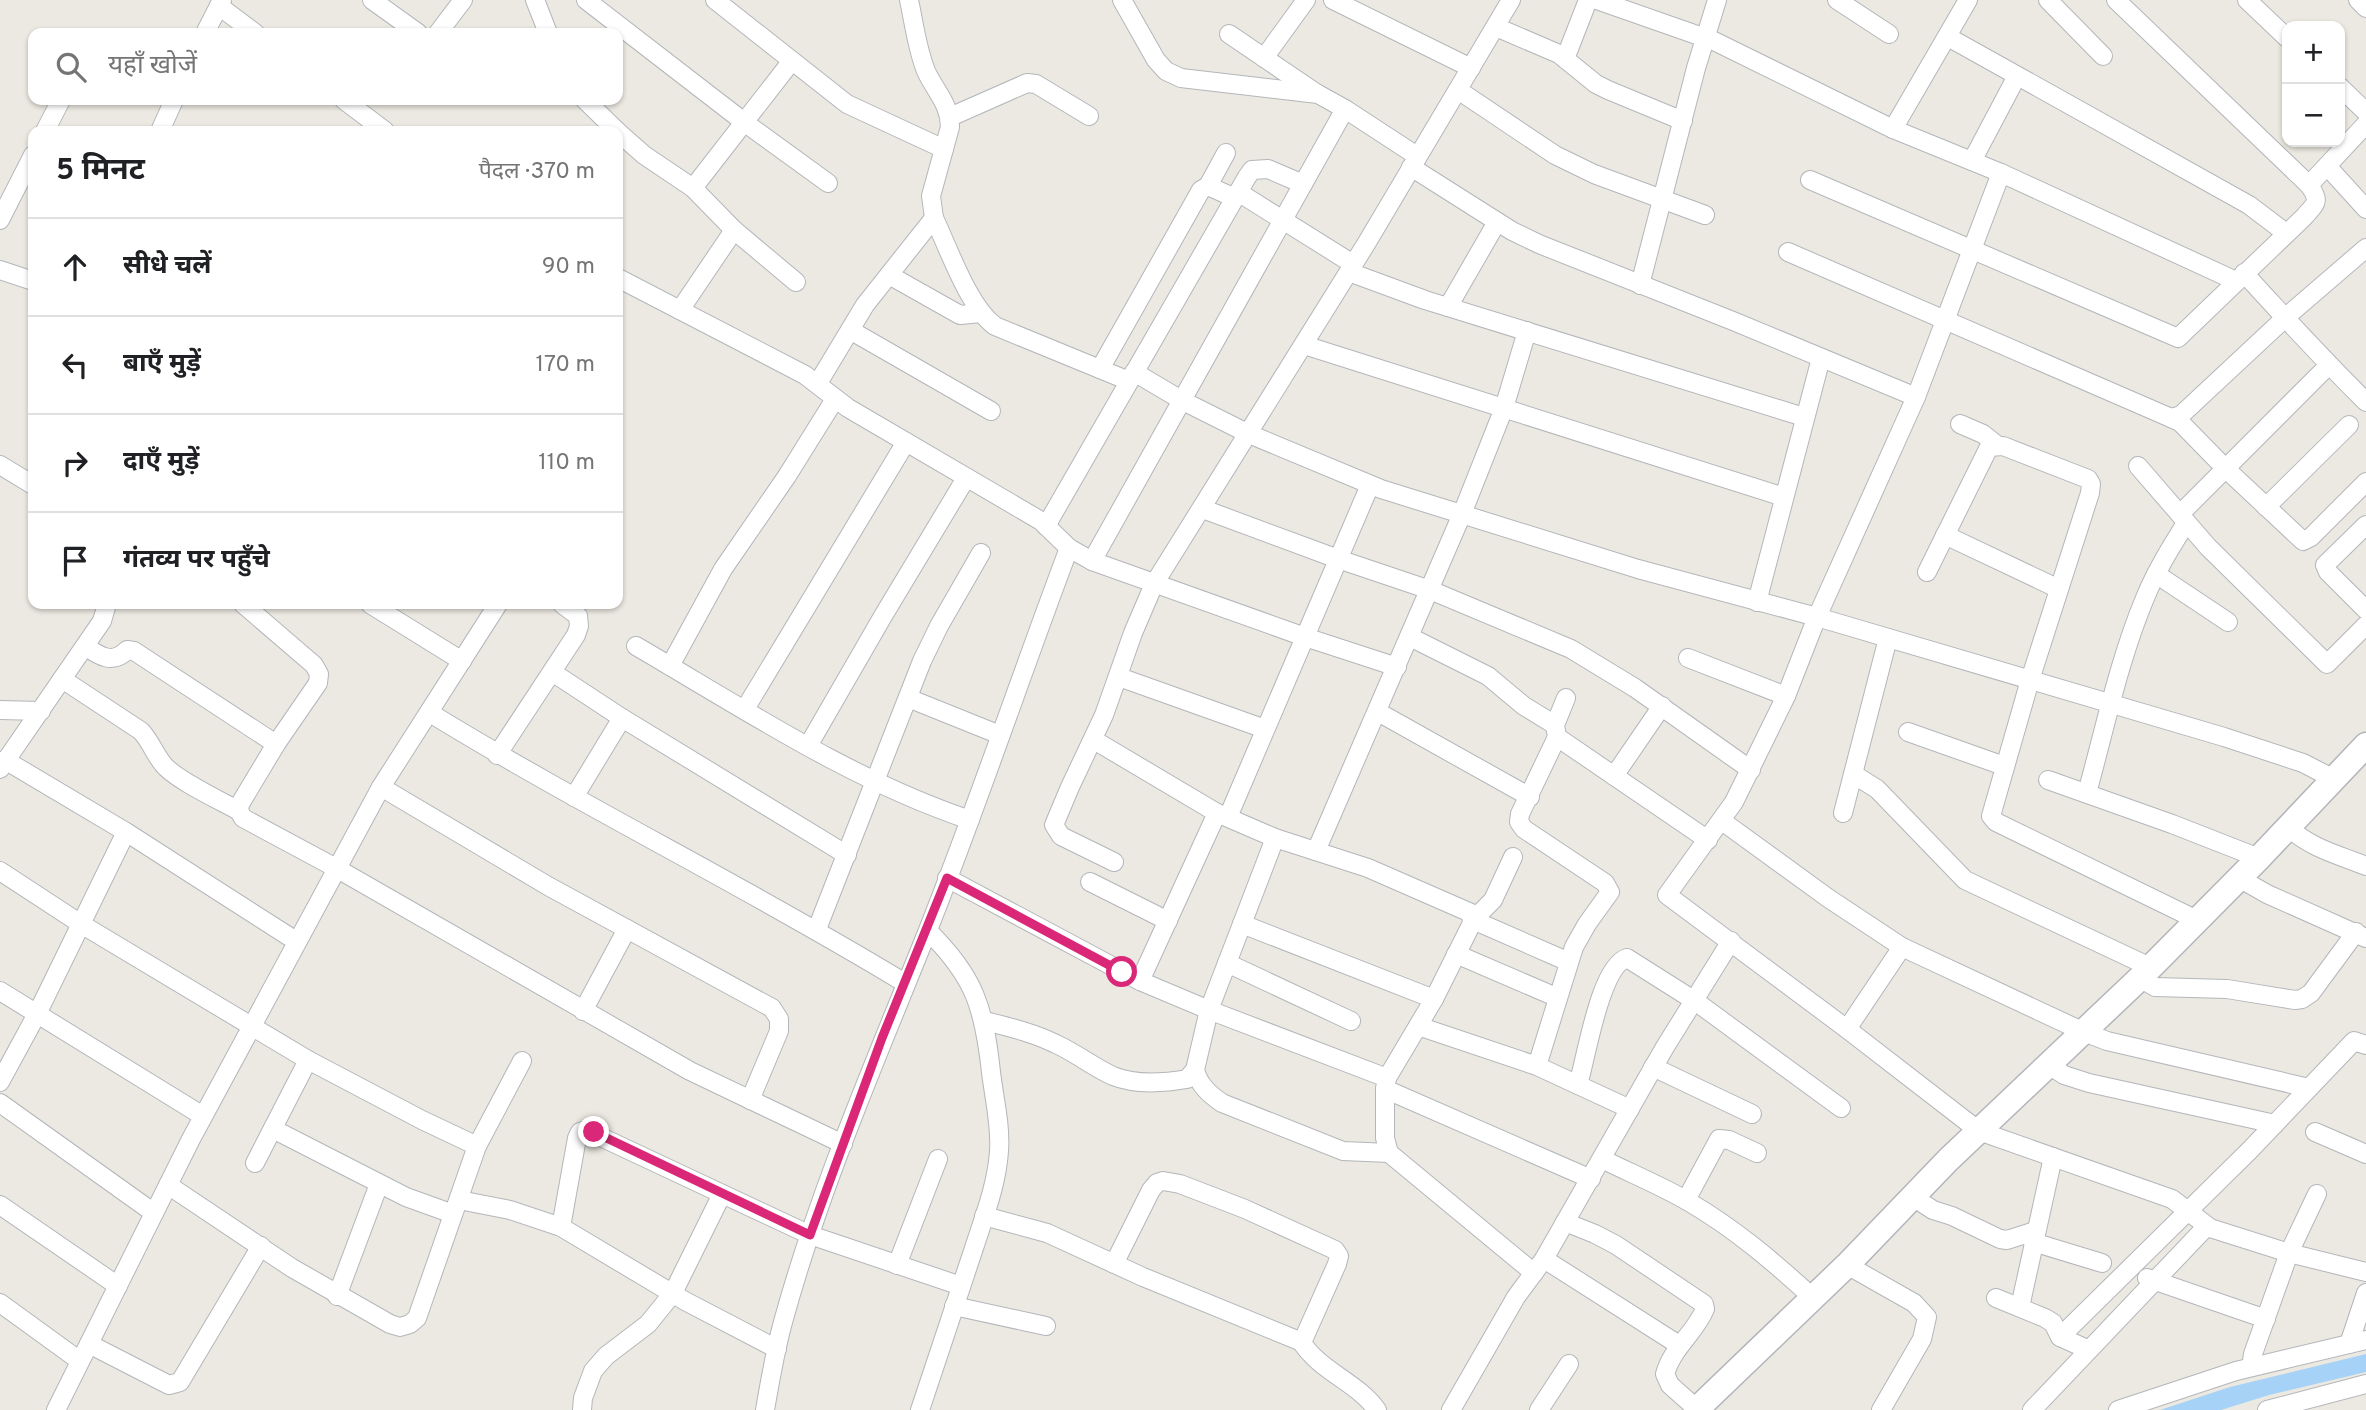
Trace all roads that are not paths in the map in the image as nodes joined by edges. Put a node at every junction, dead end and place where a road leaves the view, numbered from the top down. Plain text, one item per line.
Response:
1 (372, 0) edge
2 (463, 0) edge
3 (535, 0) edge
4 (715, 0) edge
5 (909, 0) edge
6 (1122, 0) edge
7 (1306, 0) edge
8 (1333, 0) edge
9 (1511, 0) edge
10 (1588, 0) edge
11 (1597, 0) edge
12 (1717, 0) edge
13 (1968, 0) edge
14 (2048, 0) edge
15 (2116, 0) edge
16 (2247, 0) edge
17 (2358, 0) edge
18 (590, 1) edge
19 (1844, 2) edge
20 (220, 3) edge
21 (2366, 8) edge
22 (1496, 27) junction
23 (208, 28) edge
24 (249, 28) edge
25 (411, 28) edge
26 (442, 28) edge
27 (546, 28) edge
28 (2282, 33) edge
29 (1229, 34) dead end
30 (1889, 34) dead end
31 (1948, 37) junction
32 (1706, 38) junction
33 (2104, 56) dead end
34 (1264, 58) junction
35 (1564, 59) junction
36 (791, 62) junction
37 (1471, 68) junction
38 (2017, 76) junction
39 (1458, 90) junction
40 (2345, 92) edge
41 (1318, 94) junction
42 (58, 105) edge
43 (172, 105) edge
44 (351, 105) edge
45 (590, 105) edge
46 (1345, 109) junction
47 (2366, 111) edge
48 (1089, 116) dead end
49 (950, 117) junction
50 (1683, 121) junction
51 (744, 122) junction
52 (2366, 124) edge
53 (48, 126) edge
54 (162, 126) edge
55 (378, 126) edge
56 (611, 126) edge
57 (1893, 129) junction
58 (623, 137) edge
59 (944, 149) junction
60 (1226, 153) dead end
61 (1972, 161) junction
62 (1414, 162) junction
63 (28, 165) edge
64 (2327, 166) junction
65 (2001, 173) junction
66 (1810, 180) dead end
67 (828, 183) dead end
68 (1303, 184) junction
69 (1208, 186) junction
70 (2309, 186) junction
71 (693, 188) junction
72 (1236, 195) junction
73 (1663, 198) junction
74 (2366, 209) edge
75 (1705, 215) dead end
76 (934, 218) junction
77 (1282, 219) junction
78 (0, 220) edge
79 (1497, 222) junction
80 (734, 230) junction
81 (2286, 233) junction
82 (2366, 248) edge
83 (1972, 251) junction
84 (1788, 252) dead end
85 (1351, 268) junction
86 (0, 270) edge
87 (889, 275) junction
88 (2240, 277) junction
89 (28, 279) edge
90 (623, 281) edge
91 (796, 282) dead end
92 (1640, 285) junction
93 (1448, 307) junction
94 (680, 310) junction
95 (981, 313) junction
96 (2286, 317) junction
97 (1945, 321) junction
98 (850, 330) junction
99 (1527, 331) junction
100 (1304, 345) junction
101 (1821, 358) junction
102 (2329, 365) junction
103 (1100, 369) junction
104 (1132, 377) junction
105 (818, 383) junction
106 (1916, 397) junction
107 (835, 399) junction
108 (1183, 401) junction
109 (2366, 402) edge
110 (1503, 408) junction
111 (991, 411) dead end
112 (1804, 417) junction
113 (2171, 418) junction
114 (1960, 424) dead end
115 (2349, 425) dead end
116 (1249, 434) junction
117 (906, 442) junction
118 (1997, 445) junction
119 (0, 465) edge
120 (2138, 466) dead end
121 (2225, 468) junction
122 (966, 478) junction
123 (28, 482) edge
124 (2366, 482) edge
125 (1370, 485) junction
126 (1784, 497) junction
127 (2266, 507) junction
128 (1203, 509) junction
129 (1462, 514) junction
130 (2183, 518) junction
131 (2366, 525) edge
132 (1046, 526) junction
133 (1945, 534) junction
134 (2303, 541) junction
135 (1069, 548) junction
136 (981, 553) dead end
137 (1338, 559) junction
138 (1093, 561) junction
139 (2325, 568) junction
140 (1927, 572) dead end
141 (2156, 574) junction
142 (1154, 584) junction
143 (2059, 589) junction
144 (1430, 590) junction
145 (1757, 602) junction
146 (106, 609) edge
147 (249, 609) edge
148 (378, 609) edge
149 (495, 609) edge
150 (569, 609) edge
151 (2366, 610) edge
152 (1817, 617) junction
153 (2228, 622) dead end
154 (2366, 625) edge
155 (1305, 637) junction
156 (1410, 637) junction
157 (1888, 638) junction
158 (85, 646) junction
159 (636, 646) dead end
160 (1688, 658) dead end
161 (463, 661) junction
162 (670, 666) junction
163 (1397, 667) junction
164 (552, 672) junction
165 (1119, 677) junction
166 (62, 679) junction
167 (2030, 680) junction
168 (1786, 696) junction
169 (908, 698) junction
170 (1566, 698) dead end
171 (2111, 705) junction
172 (1662, 706) junction
173 (745, 709) junction
174 (0, 710) edge
175 (41, 711) junction
176 (1378, 712) junction
177 (429, 713) junction
178 (622, 718) junction
179 (1265, 729) junction
180 (1556, 731) junction
181 (1908, 732) dead end
182 (1000, 735) junction
183 (1094, 740) junction
184 (276, 744) junction
185 (2366, 745) edge
186 (808, 746) junction
187 (497, 755) junction
188 (3, 764) edge
189 (2004, 766) junction
190 (1751, 770) junction
191 (1853, 774) junction
192 (1614, 776) junction
193 (2334, 779) junction
194 (2048, 780) dead end
195 (877, 782) junction
196 (381, 787) junction
197 (2087, 793) junction
198 (574, 797) junction
199 (1530, 797) junction
200 (239, 811) junction
201 (1843, 813) dead end
202 (1222, 815) junction
203 (970, 820) junction
204 (1722, 821) junction
205 (2288, 827) junction
206 (126, 832) junction
207 (1275, 838) junction
208 (1708, 840) junction
209 (1316, 851) junction
210 (847, 855) junction
211 (1513, 858) dead end
212 (2259, 858) junction
213 (1114, 862) dead end
214 (2366, 866) edge
215 (337, 869) junction
216 (0, 872) edge
217 (947, 878) junction
218 (2239, 878) junction
219 (1090, 882) dead end
220 (1473, 920) junction
221 (2197, 920) junction
222 (1168, 921) junction
223 (81, 924) junction
224 (1242, 924) junction
225 (627, 929) junction
226 (817, 929) junction
227 (928, 931) junction
228 (2361, 935) edge
229 (296, 941) junction
230 (1731, 942) junction
231 (1902, 947) junction
232 (1456, 954) junction
233 (1569, 962) junction
234 (1227, 963) junction
235 (2145, 972) junction
236 (1140, 981) junction
237 (905, 983) junction
238 (0, 991) edge
239 (1556, 998) junction
240 (1434, 999) junction
241 (1695, 1001) junction
242 (1209, 1010) junction
243 (583, 1011) junction
244 (37, 1014) junction
245 (985, 1021) junction
246 (1351, 1021) dead end
247 (251, 1024) junction
248 (1418, 1026) junction
249 (1847, 1029) junction
250 (2084, 1032) junction
251 (2366, 1045) edge
252 (308, 1060) junction
253 (522, 1061) dead end
254 (2049, 1065) junction
255 (1537, 1066) junction
256 (1653, 1067) junction
257 (1195, 1070) junction
258 (0, 1082) edge
259 (1386, 1084) junction
260 (1578, 1085) junction
261 (2309, 1088) junction
262 (750, 1100) junction
263 (0, 1103) edge
264 (1842, 1108) dead end
265 (1630, 1109) junction
266 (1752, 1114) dead end
267 (203, 1116) junction
268 (2275, 1124) junction
269 (273, 1129) junction
270 (1979, 1131) junction
271 (2315, 1132) dead end
272 (843, 1144) junction
273 (477, 1146) junction
274 (1389, 1153) junction
275 (1756, 1153) dead end
276 (2366, 1154) edge
277 (2053, 1157) junction
278 (938, 1159) dead end
279 (1602, 1159) junction
280 (256, 1163) dead end
281 (1591, 1179) junction
282 (379, 1184) junction
283 (168, 1185) junction
284 (722, 1194) junction
285 (2316, 1194) dead end
286 (1913, 1197) junction
287 (1686, 1200) junction
288 (0, 1205) edge
289 (456, 1207) junction
290 (2188, 1212) junction
291 (154, 1213) junction
292 (984, 1216) junction
293 (1565, 1222) junction
294 (2207, 1226) junction
295 (561, 1227) junction
296 (810, 1235) junction
297 (2034, 1236) junction
298 (261, 1246) junction
299 (2289, 1253) junction
300 (2102, 1263) dead end
301 (1114, 1264) junction
302 (897, 1265) junction
303 (1847, 1265) junction
304 (1539, 1266) junction
305 (2128, 1270) junction
306 (2366, 1272) edge
307 (2154, 1281) junction
308 (118, 1286) junction
309 (961, 1286) junction
310 (673, 1293) junction
311 (2366, 1293) edge
312 (337, 1296) junction
313 (1813, 1297) junction
314 (1996, 1298) dead end
315 (0, 1303) edge
316 (954, 1306) junction
317 (2020, 1307) junction
318 (2266, 1319) junction
319 (1046, 1326) dead end
320 (1300, 1340) junction
321 (2357, 1342) edge
322 (2075, 1343) junction
323 (89, 1344) junction
324 (1679, 1345) junction
325 (777, 1349) junction
326 (80, 1361) junction
327 (1569, 1364) dead end
328 (2250, 1367) junction
329 (2366, 1384) edge
330 (1697, 1409) edge
331 (56, 1410) edge
332 (582, 1410) edge
333 (765, 1410) edge
334 (920, 1410) edge
335 (1377, 1410) edge
336 (1451, 1410) edge
337 (1539, 1410) edge
338 (1881, 1410) edge
339 (2032, 1410) edge
340 (2118, 1410) edge
341 (2267, 1410) edge

1 - 25 street
2 - 26 street
3 - 27 street
4 - 36 street
5 - 49 street
6 - 41 street
7 - 34 street
8 - 37 street
9 - 22 street
10 - 35 street
11 - 32 street
12 - 32 street
13 - 31 street
14 - 33 street
15 - 70 street
16 - 28 street
17 - 21 street
18 - 51 street
19 - 30 street
20 - 23 street
20 - 24 street
22 - 35 street
22 - 37 street
29 - 34 street
31 - 38 street
31 - 57 street
32 - 50 street
32 - 57 street
34 - 41 street
35 - 50 street
36 - 51 street
36 - 59 street
37 - 39 street
38 - 61 street
38 - 81 street
39 - 62 street
39 - 73 street
40 - 47 street
41 - 46 street
42 - 53 street
43 - 54 street
44 - 55 street
45 - 56 street
46 - 62 street
46 - 68 street
48 - 49 street
49 - 59 street
50 - 73 street
51 - 67 street
51 - 71 street
52 - 64 street
57 - 61 street
58 - 71 street
59 - 76 street
60 - 69 street
61 - 65 street
62 - 79 street
62 - 85 street
63 - 78 street
64 - 70 street
64 - 74 street
65 - 83 street
65 - 88 street
66 - 83 street
68 - 72 street
68 - 77 street
69 - 72 street
69 - 103 street
70 - 81 street
71 - 80 street
72 - 77 street
72 - 104 street
73 - 75 street
73 - 92 street
76 - 87 street
76 - 95 street
77 - 85 street
77 - 108 street
79 - 92 street
79 - 93 street
80 - 91 street
80 - 94 street
81 - 88 street
82 - 96 street
83 - 88 street
83 - 97 street
84 - 97 street
85 - 93 street
85 - 100 street
86 - 89 street
87 - 95 street
87 - 98 street
88 - 96 street
90 - 94 street
92 - 101 street
93 - 99 street
94 - 105 street
95 - 103 street
96 - 102 street
96 - 113 street
97 - 106 street
97 - 113 street
98 - 105 street
98 - 111 street
99 - 110 street
99 - 112 street
100 - 110 street
100 - 116 street
101 - 106 street
101 - 112 street
102 - 109 street
102 - 121 street
103 - 104 street
104 - 108 street
104 - 132 street
105 - 107 street
106 - 152 street
107 - 117 street
107 - 162 street
108 - 116 street
108 - 138 street
110 - 126 street
110 - 129 street
112 - 126 street
113 - 121 street
114 - 118 street
115 - 127 street
116 - 125 street
116 - 128 street
117 - 122 street
117 - 173 street
118 - 133 street
118 - 143 street
119 - 123 street
120 - 130 street
121 - 127 street
121 - 130 street
122 - 132 street
122 - 186 street
124 - 134 street
125 - 129 street
125 - 137 street
126 - 145 street
127 - 134 street
128 - 137 street
128 - 142 street
129 - 144 street
129 - 145 street
130 - 141 street
130 - 154 street
131 - 139 street
132 - 135 street
133 - 140 street
133 - 143 street
134 - 139 street
135 - 138 street
135 - 182 street
136 - 169 street
137 - 144 street
137 - 155 street
138 - 142 street
139 - 151 street
141 - 153 street
141 - 171 street
142 - 155 street
142 - 165 street
143 - 167 street
144 - 156 street
144 - 172 street
145 - 152 street
146 - 158 street
147 - 184 street
148 - 161 street
149 - 161 street
150 - 164 street
152 - 157 street
152 - 168 street
155 - 163 street
155 - 179 street
156 - 163 street
156 - 180 street
157 - 167 street
157 - 191 street
158 - 166 street
158 - 184 street
159 - 162 street
160 - 168 street
161 - 177 street
162 - 173 street
163 - 176 street
164 - 178 street
164 - 187 street
165 - 179 street
165 - 183 street
166 - 175 street
166 - 200 street
167 - 171 street
167 - 189 street
168 - 190 street
169 - 182 street
169 - 195 street
170 - 180 street
171 - 193 street
171 - 197 street
172 - 190 street
172 - 192 street
173 - 186 street
174 - 175 street
175 - 188 street
176 - 199 street
176 - 209 street
177 - 187 street
177 - 196 street
178 - 198 street
178 - 210 street
179 - 202 street
180 - 192 street
180 - 199 street
181 - 189 street
182 - 203 street
183 - 202 street
183 - 213 street
184 - 200 street
185 - 193 street
186 - 195 street
187 - 198 street
188 - 206 street
189 - 221 street
190 - 204 street
191 - 201 street
191 - 235 street
192 - 208 street
193 - 205 street
194 - 197 street
195 - 203 street
195 - 210 street
196 - 215 street
196 - 225 street
197 - 212 street
198 - 226 street
199 - 233 street
200 - 215 street
202 - 207 street
202 - 222 street
203 - 217 street
204 - 208 street
204 - 231 street
205 - 212 street
205 - 214 street
206 - 223 street
206 - 229 street
207 - 209 street
207 - 224 street
208 - 230 street
209 - 220 street
210 - 226 street
211 - 220 street
212 - 218 street
215 - 229 street
215 - 243 street
216 - 223 street
217 - 227 street
217 - 236 street
218 - 221 street
218 - 228 street
219 - 222 street
220 - 232 street
220 - 233 street
221 - 235 street
222 - 236 street
223 - 244 street
223 - 247 street
224 - 234 street
224 - 240 street
225 - 243 street
225 - 262 street
226 - 237 street
227 - 237 street
227 - 245 street
228 - 235 street
229 - 247 street
230 - 241 street
230 - 249 street
231 - 249 street
231 - 250 street
232 - 239 street
232 - 240 street
233 - 239 street
234 - 242 street
234 - 246 street
235 - 250 street
236 - 242 street
237 - 272 street
238 - 244 street
239 - 255 street
240 - 248 street
241 - 256 street
241 - 260 street
241 - 264 street
242 - 257 street
242 - 259 street
243 - 262 street
244 - 258 street
244 - 267 street
245 - 257 street
245 - 292 street
247 - 252 street
247 - 267 street
248 - 255 street
248 - 259 street
249 - 270 street
250 - 254 street
250 - 261 street
251 - 261 street
252 - 269 street
252 - 273 street
253 - 273 street
254 - 268 street
254 - 270 street
255 - 260 street
256 - 265 street
256 - 266 street
257 - 274 street
259 - 274 street
259 - 281 street
260 - 265 street
261 - 268 street
262 - 272 street
263 - 291 street
265 - 279 street
267 - 283 street
268 - 290 street
269 - 280 street
269 - 282 street
270 - 277 street
270 - 286 street
271 - 276 street
272 - 296 street
273 - 289 street
274 - 304 street
275 - 287 street
277 - 290 street
277 - 297 street
278 - 302 street
279 - 281 street
279 - 287 street
281 - 293 street
282 - 289 street
282 - 312 street
283 - 291 street
283 - 298 street
284 - 295 street
284 - 296 street
284 - 310 street
285 - 299 street
286 - 297 street
286 - 303 street
287 - 313 street
288 - 308 street
289 - 295 street
289 - 312 street
290 - 294 street
290 - 305 street
291 - 308 street
292 - 301 street
292 - 309 street
293 - 304 street
293 - 324 street
294 - 299 street
294 - 307 street
295 - 310 street
296 - 302 street
296 - 325 street
297 - 300 street
297 - 317 street
298 - 312 street
298 - 323 street
299 - 306 street
299 - 318 street
301 - 320 street
301 - 320 street
302 - 309 street
303 - 313 street
303 - 338 street
304 - 324 street
304 - 336 street
305 - 307 street
305 - 322 street
307 - 318 street
307 - 322 street
308 - 323 street
309 - 316 street
310 - 325 street
310 - 332 street
311 - 321 street
313 - 330 street
314 - 317 street
315 - 326 street
316 - 319 street
316 - 334 street
317 - 322 street
318 - 328 street
320 - 335 street
321 - 328 street
322 - 339 street
323 - 326 street
324 - 330 street
325 - 333 street
326 - 331 street
327 - 337 street
328 - 340 street
329 - 341 street

